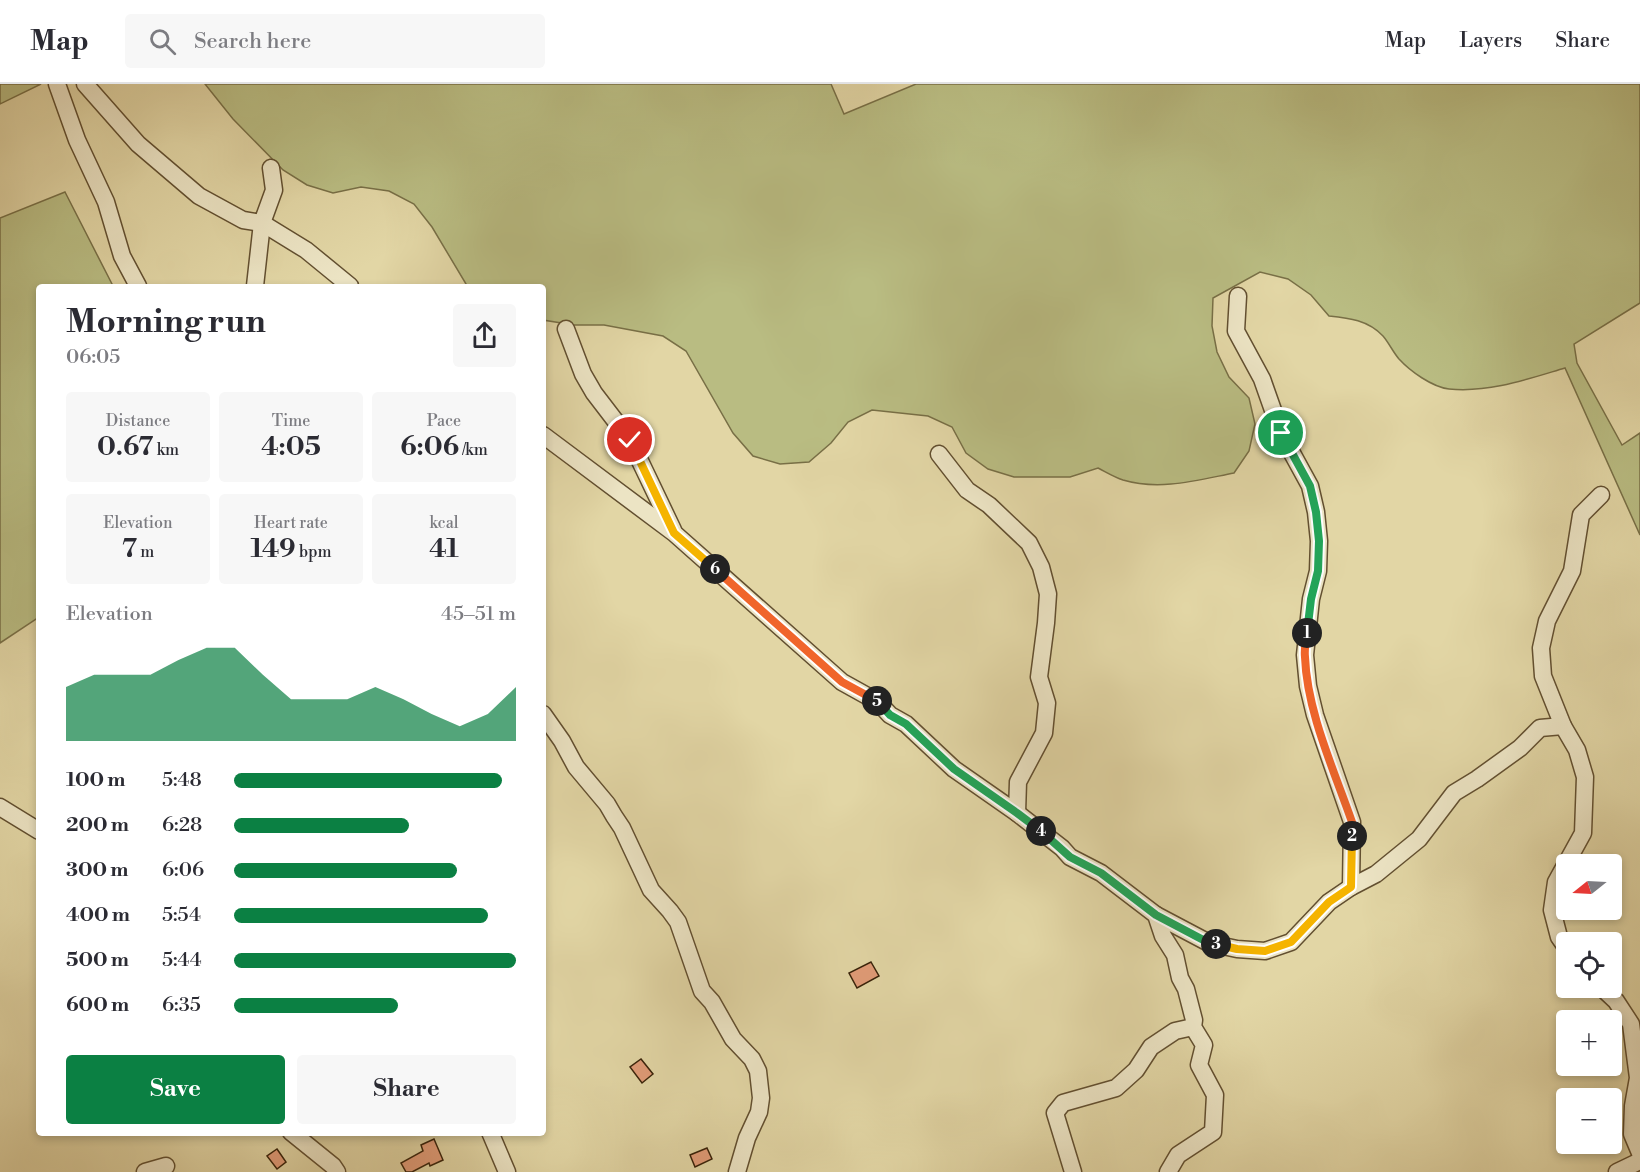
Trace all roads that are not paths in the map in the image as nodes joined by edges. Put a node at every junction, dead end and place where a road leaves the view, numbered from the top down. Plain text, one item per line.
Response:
1 (57, 84) edge
2 (85, 84) edge
3 (271, 168) dead end
4 (262, 223) junction
5 (137, 284) edge
6 (255, 284) edge
7 (348, 284) edge
8 (1238, 296) dead end
9 (566, 329) dead end
10 (546, 437) edge
11 (939, 454) dead end
12 (1601, 495) dead end
13 (674, 533) junction
14 (546, 718) edge
15 (1563, 726) junction
16 (0, 807) edge
17 (1017, 813) junction
18 (36, 829) edge
19 (1351, 887) junction
20 (1156, 915) junction
21 (1558, 932) edge
22 (1613, 998) edge
23 (1193, 1027) junction
24 (296, 1136) edge
25 (491, 1136) edge
26 (1640, 1153) edge
27 (1640, 1161) edge
28 (166, 1166) dead end
29 (503, 1170) edge
30 (145, 1172) edge
31 (337, 1172) edge
32 (737, 1172) edge
33 (1073, 1172) edge
34 (1168, 1172) edge
35 (1617, 1172) edge

1 - 5 street
2 - 4 street
3 - 4 street
4 - 6 street
4 - 7 street
8 - 19 street
9 - 13 street
10 - 13 street
11 - 17 street
12 - 15 street
13 - 17 street
14 - 32 street
15 - 19 street
15 - 21 street
16 - 18 street
17 - 20 street
19 - 20 street
20 - 23 street
22 - 26 street
23 - 33 street
23 - 34 street
24 - 31 street
25 - 29 street
27 - 35 street
28 - 30 street

